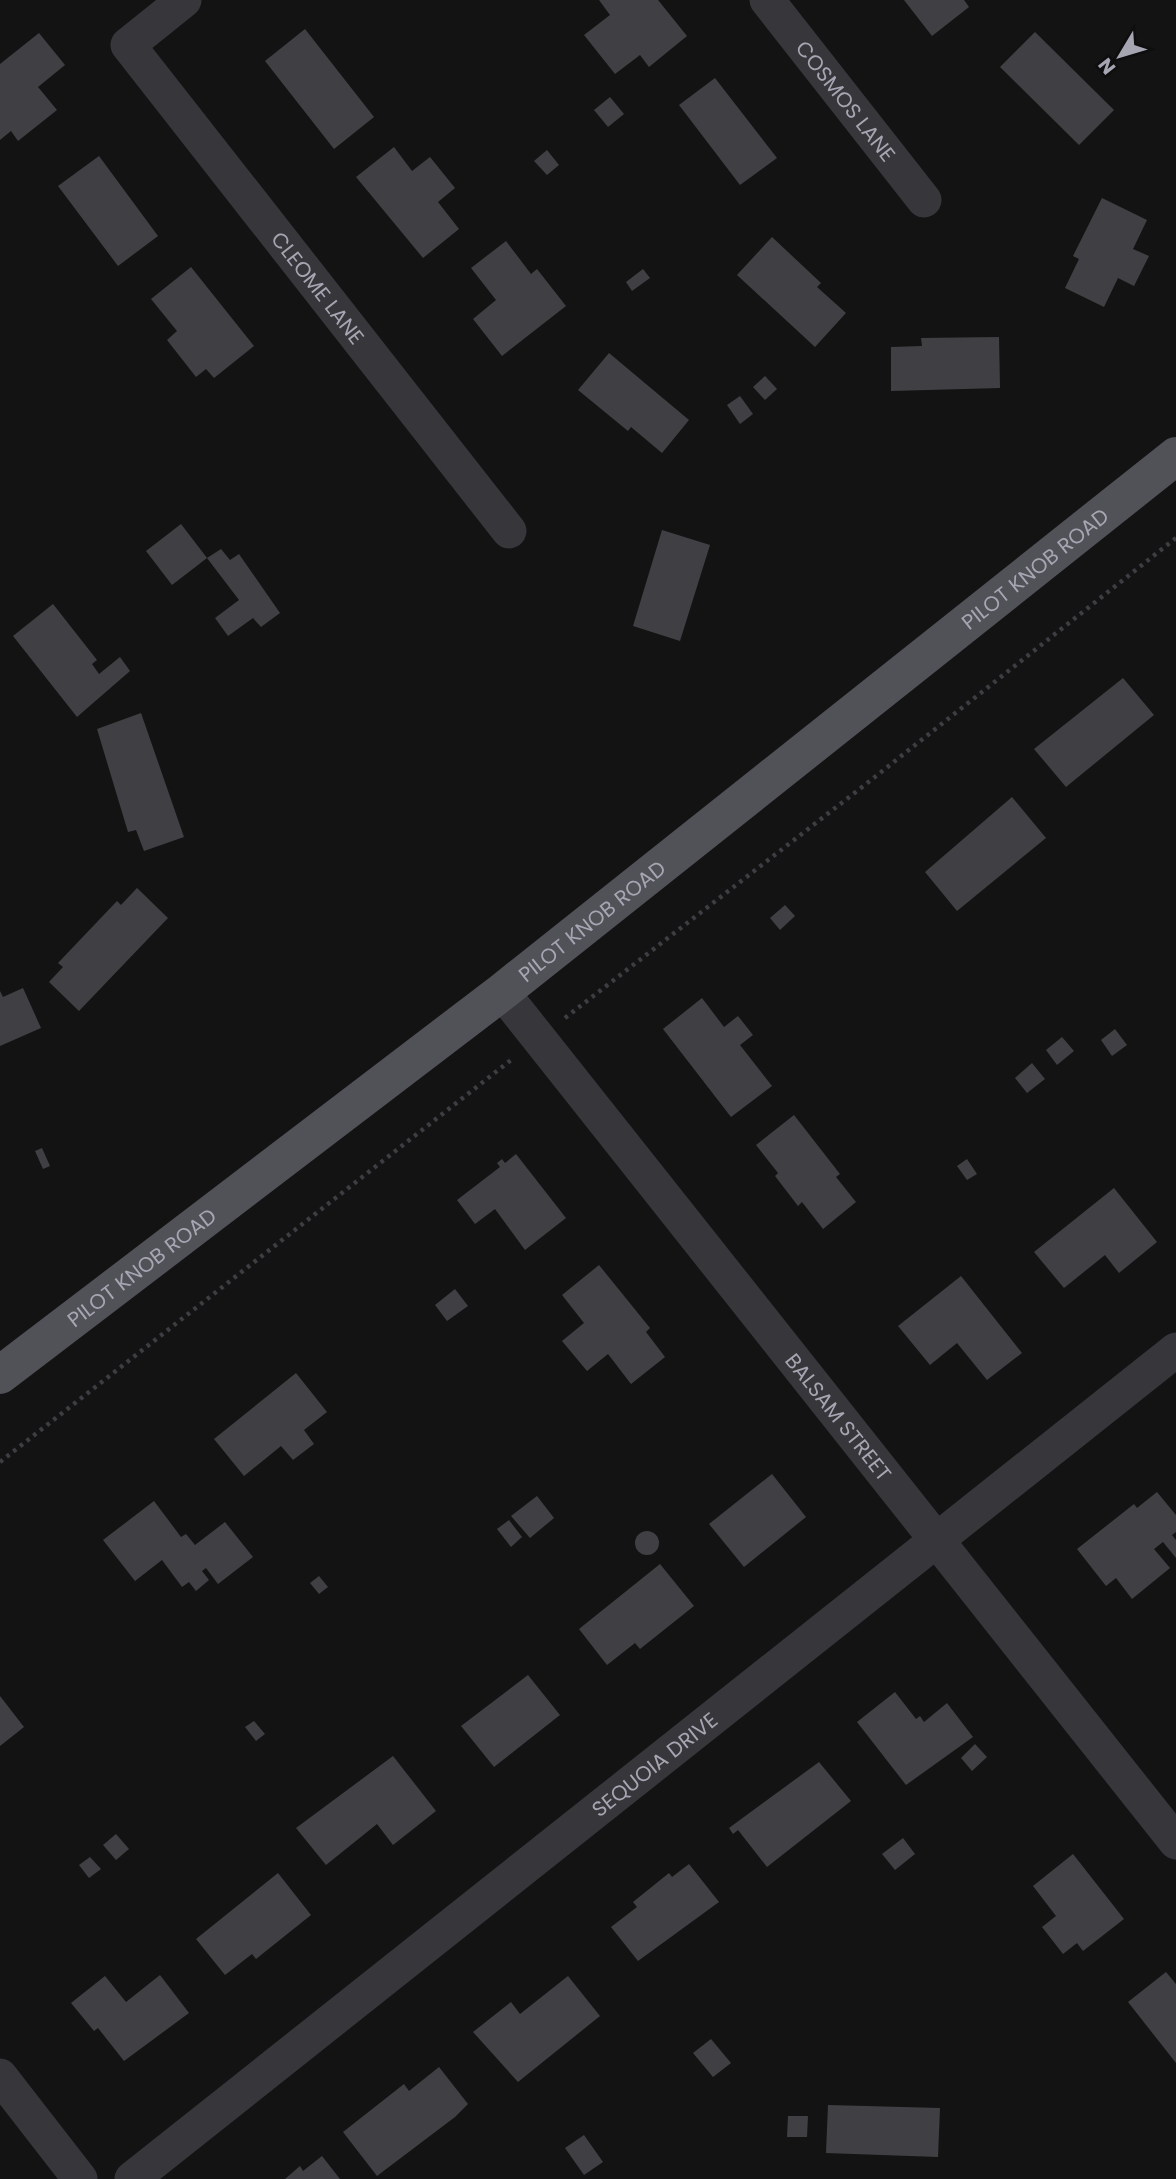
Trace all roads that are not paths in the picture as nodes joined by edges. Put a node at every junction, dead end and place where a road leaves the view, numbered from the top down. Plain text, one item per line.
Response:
1 (184, 0) edge
2 (767, 0) edge
3 (924, 200) dead end
4 (1176, 456) edge
5 (509, 531) dead end
6 (502, 992) junction
7 (1176, 1350) edge
8 (0, 1376) edge
9 (938, 1539) junction
10 (1176, 1842) edge
11 (0, 2076) edge
12 (80, 2179) edge
13 (132, 2179) edge

1 - 5 street, CLEOME LANE
2 - 3 street, COSMOS LANE
4 - 6 main road, PILOT KNOB ROAD
6 - 8 main road, PILOT KNOB ROAD
6 - 9 street, BALSAM STREET
7 - 9 street, SEQUOIA DRIVE
9 - 10 street, BALSAM STREET
9 - 13 street, SEQUOIA DRIVE
11 - 12 street

